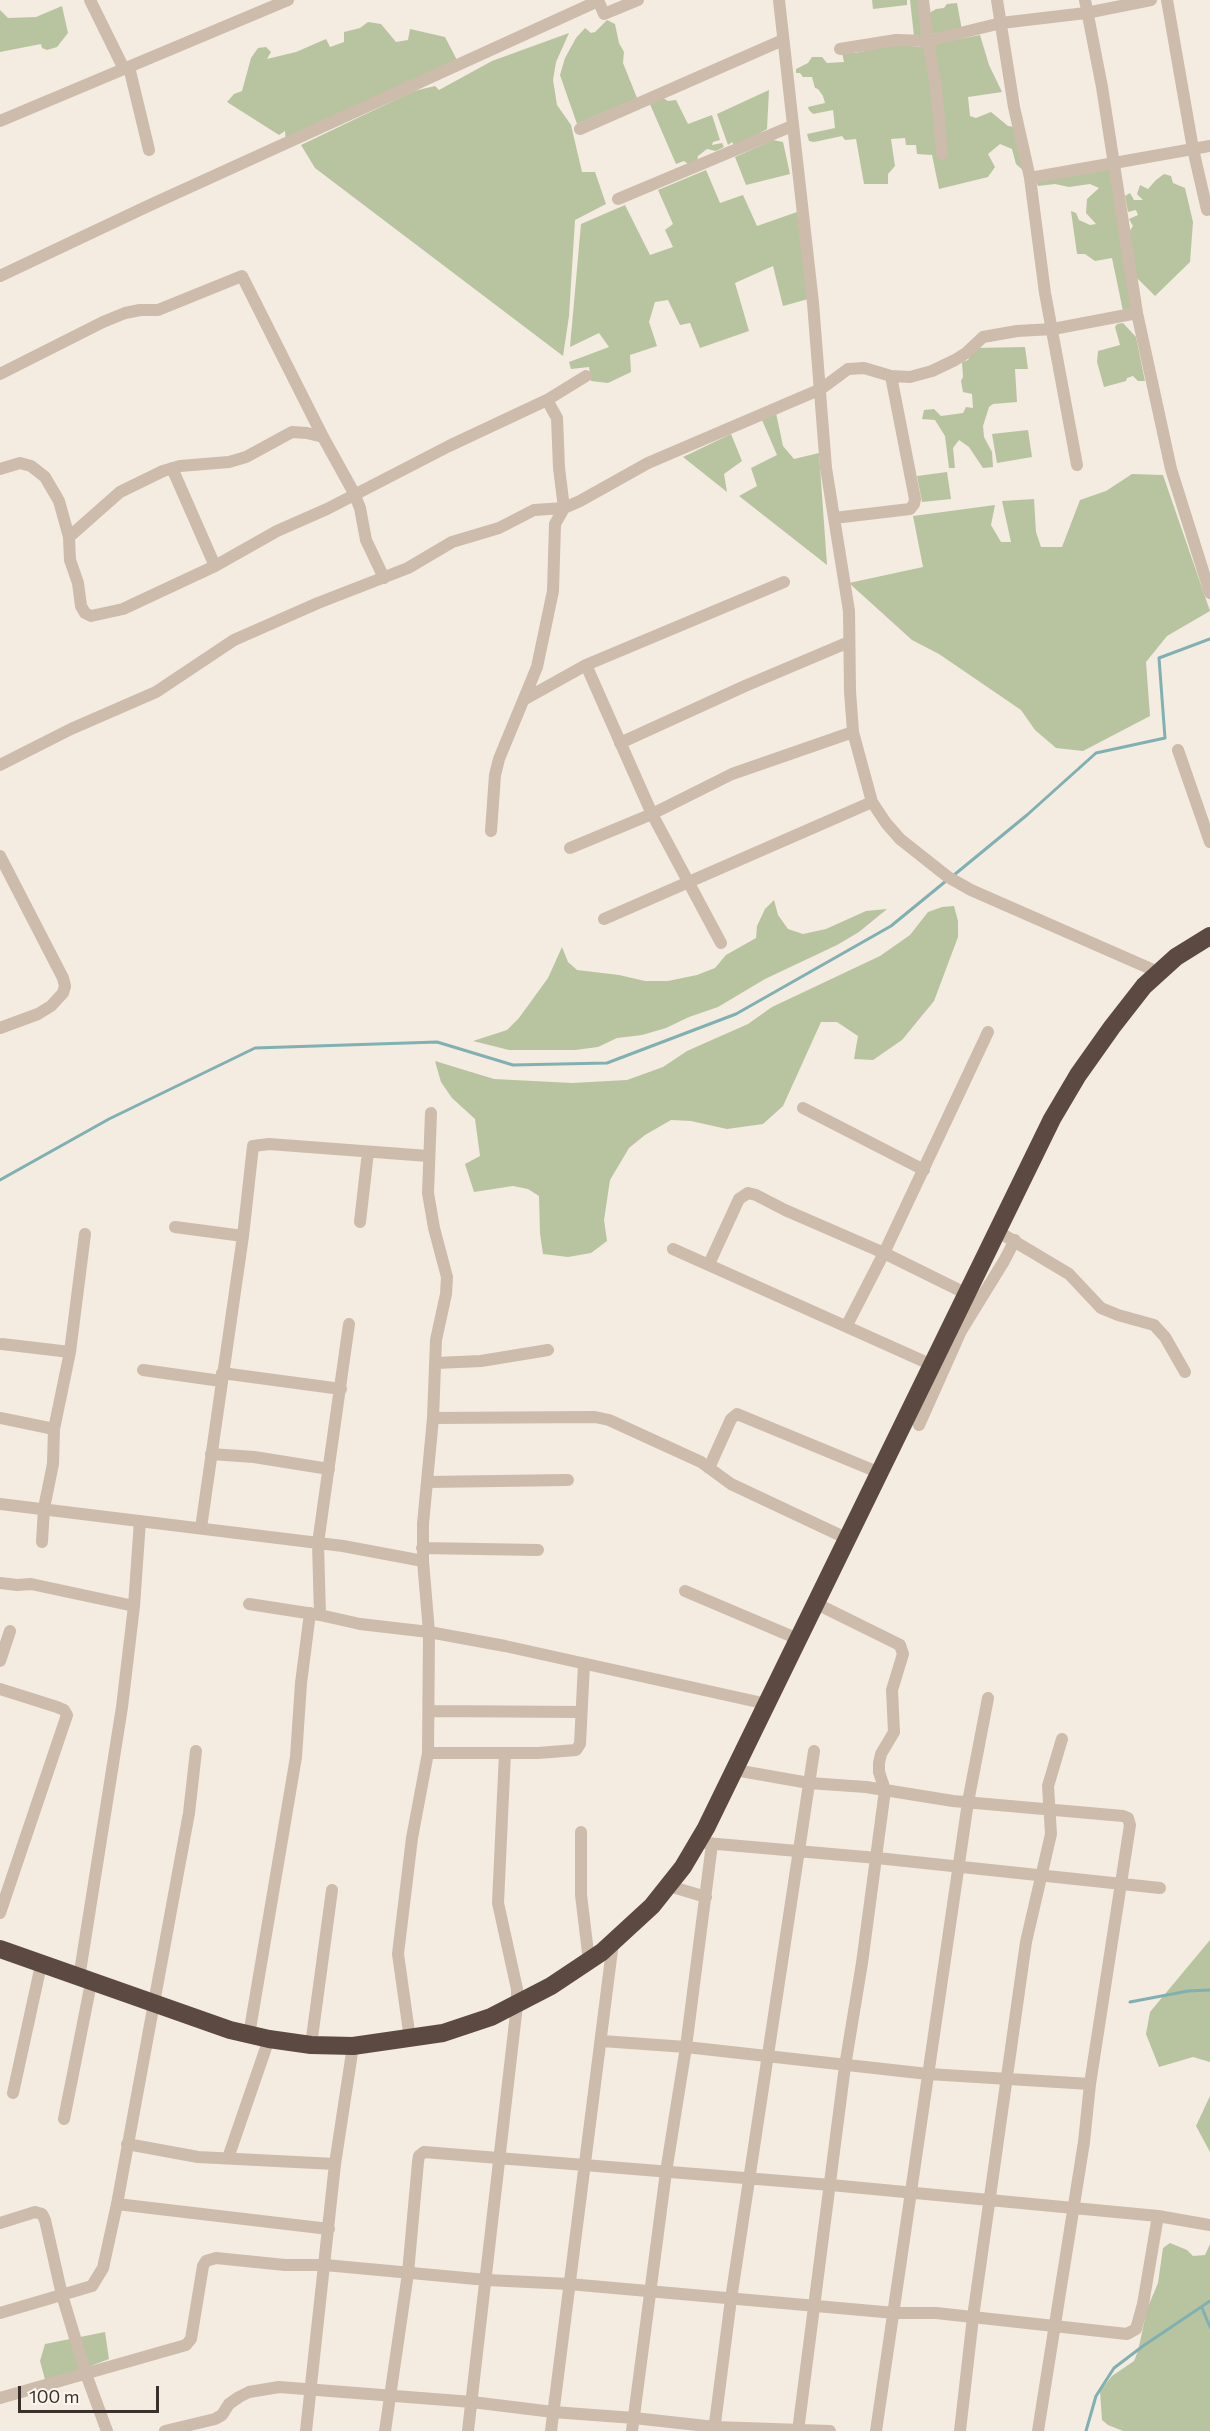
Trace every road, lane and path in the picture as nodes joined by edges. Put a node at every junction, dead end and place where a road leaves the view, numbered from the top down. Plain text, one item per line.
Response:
1 (90, 0) edge
2 (638, 0) edge
3 (779, 0) edge
4 (923, 0) edge
5 (997, 0) edge
6 (1151, 0) edge
7 (1167, 0) edge
8 (282, 1) edge
9 (598, 1) edge
10 (1086, 6) edge
11 (1001, 23) junction
12 (783, 40) junction
13 (928, 41) junction
14 (840, 49) dead end
15 (126, 68) junction
16 (0, 121) edge
17 (792, 126) junction
18 (580, 129) dead end
19 (1210, 146) edge
20 (1193, 149) junction
21 (149, 150) dead end
22 (942, 154) dead end
23 (1115, 164) junction
24 (1030, 178) junction
25 (618, 199) dead end
26 (1207, 210) dead end
27 (0, 276) edge
28 (1137, 313) junction
29 (1053, 329) junction
30 (0, 374) edge
31 (586, 376) dead end
32 (891, 376) junction
33 (821, 388) junction
34 (547, 400) junction
35 (323, 437) junction
36 (1077, 465) dead end
37 (172, 468) junction
38 (0, 469) edge
39 (354, 493) junction
40 (564, 508) junction
41 (834, 518) junction
42 (69, 537) junction
43 (215, 566) junction
44 (384, 578) junction
45 (784, 582) dead end
46 (1210, 593) edge
47 (849, 642) junction
48 (586, 665) junction
49 (525, 699) junction
50 (853, 732) junction
51 (620, 743) junction
52 (1178, 750) dead end
53 (0, 765) edge
54 (872, 802) junction
55 (652, 814) junction
56 (492, 831) dead end
57 (1210, 842) edge
58 (570, 848) dead end
59 (0, 856) edge
60 (688, 882) junction
61 (604, 920) dead end
62 (1210, 936) edge
63 (721, 943) dead end
64 (1158, 972) junction
65 (0, 1028) edge
66 (988, 1032) dead end
67 (803, 1108) dead end
68 (430, 1113) dead end
69 (368, 1152) junction
70 (428, 1156) junction
71 (924, 1170) junction
72 (360, 1222) dead end
73 (175, 1227) dead end
74 (997, 1231) junction
75 (85, 1234) dead end
76 (243, 1236) junction
77 (1015, 1240) junction
78 (673, 1249) dead end
79 (884, 1253) junction
80 (709, 1264) junction
81 (967, 1294) junction
82 (349, 1324) dead end
83 (847, 1325) junction
84 (2, 1344) dead end
85 (548, 1350) dead end
86 (70, 1352) junction
87 (436, 1363) junction
88 (932, 1365) junction
89 (143, 1370) dead end
90 (1185, 1372) dead end
91 (221, 1377) junction
92 (341, 1389) junction
93 (433, 1418) junction
94 (0, 1419) edge
95 (919, 1425) dead end
96 (54, 1429) junction
97 (211, 1454) junction
98 (709, 1468) junction
99 (329, 1469) junction
100 (880, 1473) junction
101 (567, 1480) dead end
102 (427, 1482) junction
103 (0, 1504) edge
104 (44, 1508) junction
105 (140, 1521) junction
106 (201, 1528) junction
107 (848, 1539) junction
108 (42, 1542) dead end
109 (318, 1543) junction
110 (422, 1548) junction
111 (538, 1550) dead end
112 (423, 1561) junction
113 (0, 1583) edge
114 (686, 1590) dead end
115 (815, 1603) junction
116 (249, 1604) dead end
117 (134, 1606) junction
118 (315, 1614) junction
119 (10, 1631) dead end
120 (429, 1632) junction
121 (798, 1639) junction
122 (0, 1660) edge
123 (584, 1664) junction
124 (0, 1689) edge
125 (988, 1698) dead end
126 (767, 1704) junction
127 (429, 1712) junction
128 (581, 1712) junction
129 (1062, 1739) dead end
130 (196, 1751) dead end
131 (814, 1751) dead end
132 (428, 1753) junction
133 (505, 1753) junction
134 (735, 1770) junction
135 (809, 1784) junction
136 (885, 1790) junction
137 (968, 1802) junction
138 (1050, 1811) junction
139 (581, 1832) dead end
140 (705, 1843) junction
141 (799, 1852) junction
142 (877, 1858) junction
143 (959, 1867) junction
144 (1041, 1875) junction
145 (1121, 1884) junction
146 (669, 1886) junction
147 (1160, 1888) dead end
148 (332, 1890) dead end
149 (706, 1897) junction
150 (0, 1913) edge
151 (613, 1942) junction
152 (0, 1949) edge
153 (589, 1961) junction
154 (41, 1965) junction
155 (85, 1980) junction
156 (153, 2004) junction
157 (517, 2005) junction
158 (249, 2035) junction
159 (269, 2039) junction
160 (410, 2039) junction
161 (602, 2041) junction
162 (311, 2045) junction
163 (353, 2046) junction
164 (686, 2048) junction
165 (768, 2057) junction
166 (845, 2066) junction
167 (928, 2074) junction
168 (1007, 2078) junction
169 (1090, 2084) junction
170 (13, 2093) dead end
171 (64, 2119) dead end
172 (127, 2144) junction
173 (228, 2158) junction
174 (500, 2158) junction
175 (335, 2164) junction
176 (584, 2164) junction
177 (666, 2172) junction
178 (749, 2179) junction
179 (831, 2185) junction
180 (911, 2193) junction
181 (990, 2200) junction
182 (117, 2204) junction
183 (1073, 2208) junction
184 (1158, 2216) junction
185 (0, 2223) edge
186 (1210, 2225) edge
187 (329, 2229) junction
188 (325, 2265) junction
189 (408, 2273) junction
190 (487, 2280) junction
191 (569, 2284) junction
192 (651, 2292) junction
193 (62, 2295) junction
194 (731, 2299) junction
195 (815, 2306) junction
196 (0, 2313) edge
197 (895, 2313) junction
198 (973, 2317) junction
199 (1055, 2326) junction
200 (86, 2374) junction
201 (311, 2388) junction
202 (391, 2395) junction
203 (0, 2398) edge
204 (472, 2402) junction
205 (553, 2412) junction
206 (634, 2418) junction
207 (715, 2429) edge
208 (172, 2430) edge
209 (798, 2430) edge
210 (106, 2431) edge
211 (306, 2431) edge
212 (385, 2431) edge
213 (468, 2431) edge
214 (550, 2431) edge
215 (632, 2431) edge
216 (830, 2431) edge
217 (876, 2431) edge
218 (960, 2431) edge
219 (1038, 2431) edge

1 - 15 street
2 - 9 street
3 - 12 street
4 - 13 street
5 - 11 street
6 - 10 street
7 - 20 street
8 - 15 street
9 - 27 street
10 - 11 street
10 - 23 street
11 - 13 street
11 - 24 street
12 - 17 street
12 - 18 street
13 - 14 street
13 - 22 street
15 - 16 street
15 - 21 street
17 - 25 street
17 - 33 street
19 - 20 street
20 - 23 street
20 - 26 street
23 - 24 street
23 - 28 street
24 - 29 street
28 - 29 street
28 - 46 street
29 - 32 street
29 - 36 street
30 - 35 street
31 - 34 street
32 - 33 street
32 - 41 street
33 - 40 street
33 - 41 street
34 - 39 street
34 - 40 street
35 - 37 street
35 - 39 street
37 - 42 street
37 - 43 street
38 - 42 street
39 - 43 street
39 - 44 street
40 - 44 street
40 - 49 street
41 - 47 street
42 - 43 street
44 - 53 street
45 - 48 street
47 - 50 street
47 - 51 street
48 - 49 street
48 - 51 street
49 - 56 street
50 - 54 street
50 - 55 street
51 - 55 street
52 - 57 street
54 - 60 street
54 - 64 street
55 - 58 street
55 - 60 street
59 - 65 street
60 - 61 street
60 - 63 street
62 - 64 highway
64 - 74 highway
66 - 71 street
67 - 71 street
68 - 70 street
69 - 70 street
69 - 72 street
69 - 76 street
70 - 87 street
71 - 79 street
73 - 76 street
74 - 77 street
74 - 81 highway
75 - 86 street
76 - 91 street
77 - 90 street
77 - 95 street
78 - 80 street
79 - 80 street
79 - 81 street
79 - 83 street
80 - 83 street
81 - 88 highway
82 - 92 street
83 - 88 street
84 - 86 street
85 - 87 street
86 - 96 street
87 - 93 street
88 - 100 highway
89 - 91 street
91 - 92 street
91 - 97 street
92 - 99 street
93 - 98 street
93 - 102 street
94 - 96 street
96 - 104 street
97 - 99 street
97 - 106 street
98 - 100 street
98 - 107 street
99 - 109 street
100 - 107 highway
101 - 102 street
102 - 110 street
103 - 104 street
104 - 105 street
104 - 108 street
105 - 106 street
105 - 117 street
106 - 109 street
107 - 115 highway
109 - 112 street
109 - 118 street
110 - 111 street
110 - 112 street
112 - 120 street
113 - 117 street
114 - 121 street
115 - 121 highway
115 - 136 street
116 - 118 street
117 - 155 street
118 - 120 street
118 - 158 street
119 - 122 street
120 - 123 street
120 - 127 street
121 - 126 highway
123 - 126 street
123 - 128 street
124 - 150 street
125 - 137 street
126 - 134 highway
127 - 128 street
127 - 132 street
128 - 133 street
129 - 138 street
130 - 156 street
131 - 135 street
132 - 133 street
132 - 160 street
133 - 157 street
134 - 135 street
134 - 140 highway
135 - 136 street
135 - 141 street
136 - 137 street
136 - 142 street
137 - 138 street
137 - 143 street
138 - 144 street
138 - 145 street
139 - 153 street
140 - 141 street
140 - 146 highway
140 - 149 street
141 - 142 street
141 - 165 street
142 - 143 street
142 - 166 street
143 - 144 street
143 - 167 street
144 - 145 street
144 - 168 street
145 - 147 street
145 - 169 street
146 - 149 street
146 - 151 highway
148 - 162 street
149 - 164 street
151 - 153 highway
151 - 161 street
152 - 154 highway
153 - 157 highway
154 - 155 highway
154 - 170 street
155 - 156 highway
155 - 171 street
156 - 158 highway
156 - 172 street
157 - 160 highway
157 - 174 street
158 - 159 highway
159 - 162 highway
159 - 173 street
160 - 163 highway
161 - 164 street
161 - 176 street
162 - 163 highway
163 - 175 street
164 - 165 street
164 - 177 street
165 - 166 street
165 - 178 street
166 - 167 street
166 - 179 street
167 - 168 street
167 - 180 street
168 - 169 street
168 - 181 street
169 - 183 street
172 - 173 street
172 - 182 street
173 - 175 street
174 - 176 street
174 - 189 street
174 - 190 street
175 - 187 street
176 - 177 street
176 - 191 street
177 - 178 street
177 - 192 street
178 - 179 street
178 - 194 street
179 - 180 street
179 - 195 street
180 - 181 street
180 - 197 street
181 - 183 street
181 - 198 street
182 - 187 street
182 - 193 street
183 - 184 street
183 - 199 street
184 - 186 street
184 - 199 street
185 - 193 street
187 - 188 street
188 - 189 street
188 - 200 street
188 - 201 street
189 - 190 street
189 - 202 street
190 - 191 street
190 - 204 street
191 - 192 street
191 - 205 street
192 - 194 street
192 - 206 street
193 - 196 street
193 - 200 street
194 - 195 street
194 - 207 street
195 - 197 street
195 - 209 street
197 - 198 street
197 - 217 street
198 - 199 street
198 - 218 street
199 - 219 street
200 - 203 street
200 - 210 street
201 - 202 street
201 - 208 street
201 - 211 street
202 - 204 street
202 - 212 street
204 - 205 street
204 - 213 street
205 - 206 street
205 - 214 street
206 - 207 street
206 - 215 street
207 - 209 street
209 - 216 street

